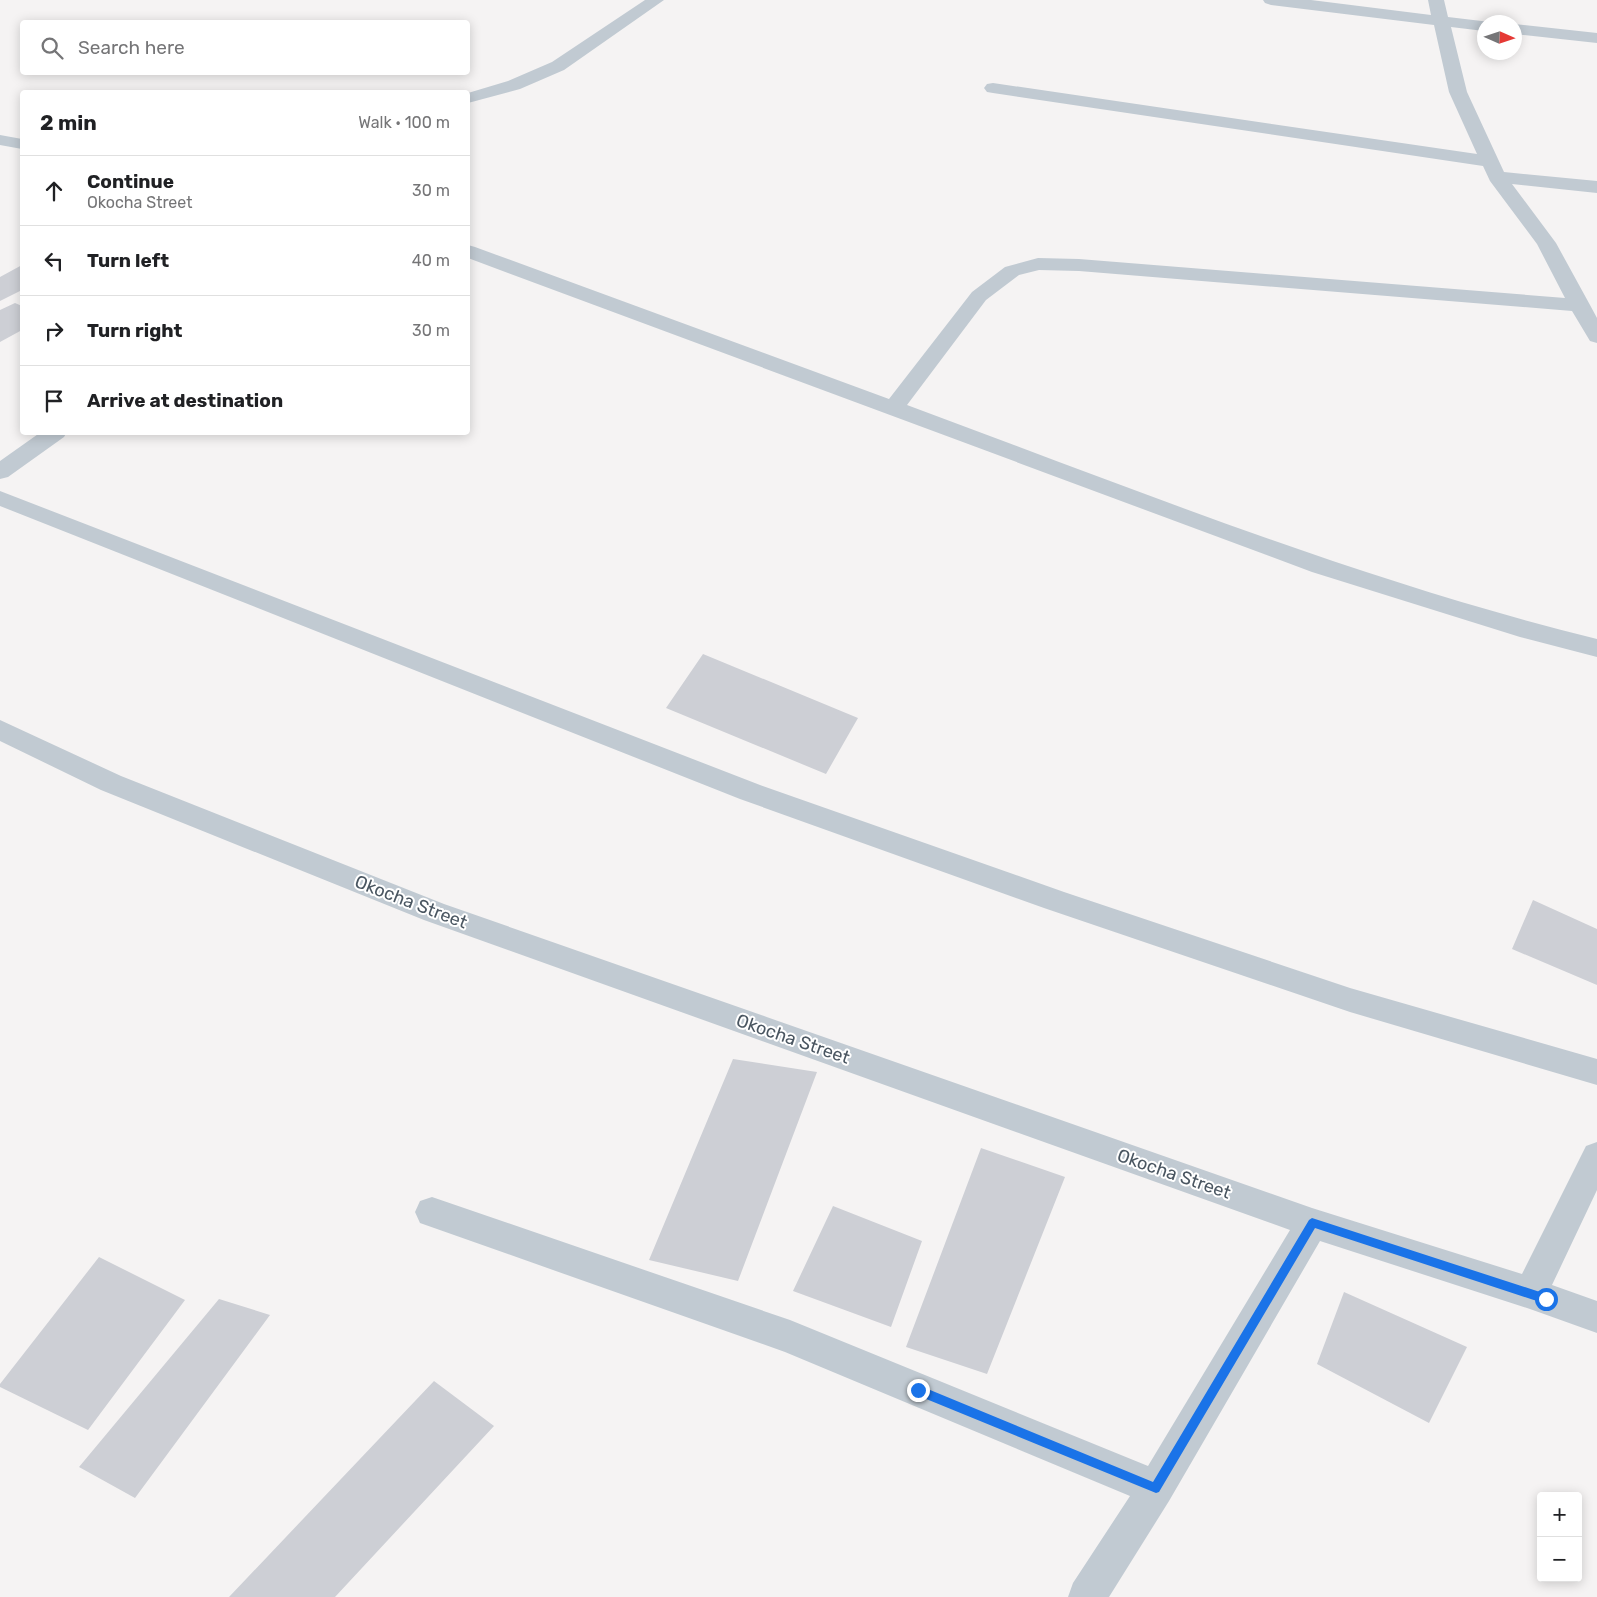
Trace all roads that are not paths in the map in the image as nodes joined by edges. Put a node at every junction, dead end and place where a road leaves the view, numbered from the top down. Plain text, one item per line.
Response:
1 (656, 0) edge
2 (1271, 0) edge
3 (1436, 0) edge
4 (1442, 21) junction
5 (1477, 25) edge
6 (1522, 29) edge
7 (1597, 38) edge
8 (993, 88) dead end
9 (470, 97) edge
10 (0, 140) edge
11 (20, 144) edge
12 (1494, 170) junction
13 (1597, 187) edge
14 (470, 252) edge
15 (1580, 305) junction
16 (1597, 337) edge
17 (894, 407) junction
18 (52, 435) edge
19 (0, 472) edge
20 (0, 498) edge
21 (1597, 648) edge
22 (0, 730) edge
23 (1597, 1072) edge
24 (1597, 1156) edge
25 (432, 1212) dead end
26 (1312, 1223) junction
27 (1530, 1293) junction
28 (1597, 1317) edge
29 (1156, 1488) junction
30 (1087, 1597) edge

1 - 9 street
2 - 4 street
3 - 4 street
4 - 5 street
4 - 12 street
6 - 7 street
8 - 12 street
10 - 11 street
12 - 13 street
12 - 15 street
14 - 17 street
15 - 16 street
15 - 17 street
17 - 21 street
18 - 19 street
20 - 23 street
22 - 26 street, Okocha Street
24 - 27 street
25 - 29 street
26 - 27 street, Okocha Street
26 - 29 street
27 - 28 street, Okocha Street
29 - 30 street

